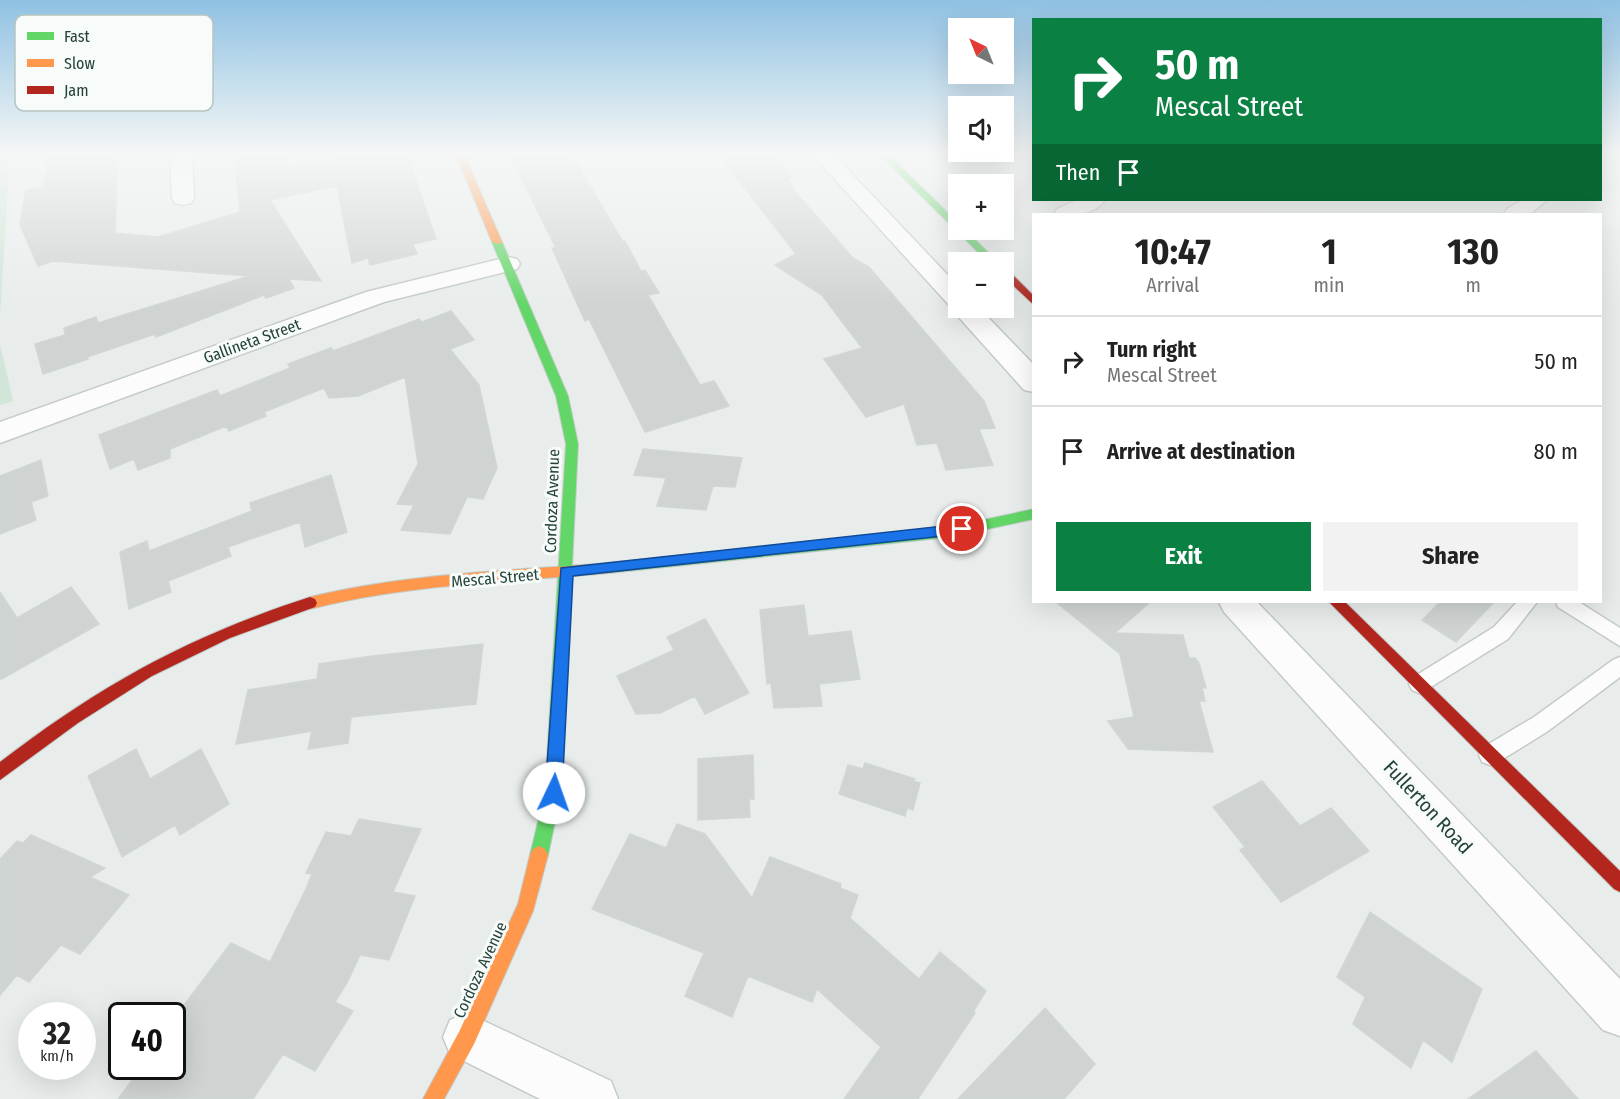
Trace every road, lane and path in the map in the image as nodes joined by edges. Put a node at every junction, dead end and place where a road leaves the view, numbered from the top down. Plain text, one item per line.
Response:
1 (481, 203) edge
2 (868, 203) edge
3 (933, 203) edge
4 (1087, 203) edge
5 (1531, 203) edge
6 (1067, 213) edge
7 (1516, 213) edge
8 (948, 218) edge
9 (970, 240) edge
10 (983, 252) edge
11 (508, 264) junction
12 (1014, 282) edge
13 (948, 289) edge
14 (1032, 300) edge
15 (974, 318) edge
16 (1032, 382) edge
17 (0, 433) edge
18 (1032, 514) edge
19 (566, 572) junction
20 (1237, 603) edge
21 (1337, 603) edge
22 (1527, 603) edge
23 (1567, 603) edge
24 (1620, 638) edge
25 (1620, 666) edge
26 (1419, 684) junction
27 (1490, 755) junction
28 (0, 772) edge
29 (1615, 868) edge
30 (1620, 1012) edge
31 (467, 1037) junction
32 (433, 1099) edge
33 (593, 1099) edge

1 - 11 street, Cordoza Avenue
2 - 13 street
3 - 8 street
4 - 6 street
5 - 7 street
9 - 10 street
11 - 17 street, Gallineta Street
11 - 19 street, Cordoza Avenue
12 - 14 street
15 - 16 street
18 - 19 street, Mescal Street
19 - 28 street, Mescal Street
19 - 31 street, Cordoza Avenue
20 - 30 street, Fullerton Road
21 - 26 street
22 - 26 lane
23 - 24 lane
25 - 27 lane
26 - 27 street
27 - 29 street
31 - 32 street, Cordoza Avenue
31 - 33 street

